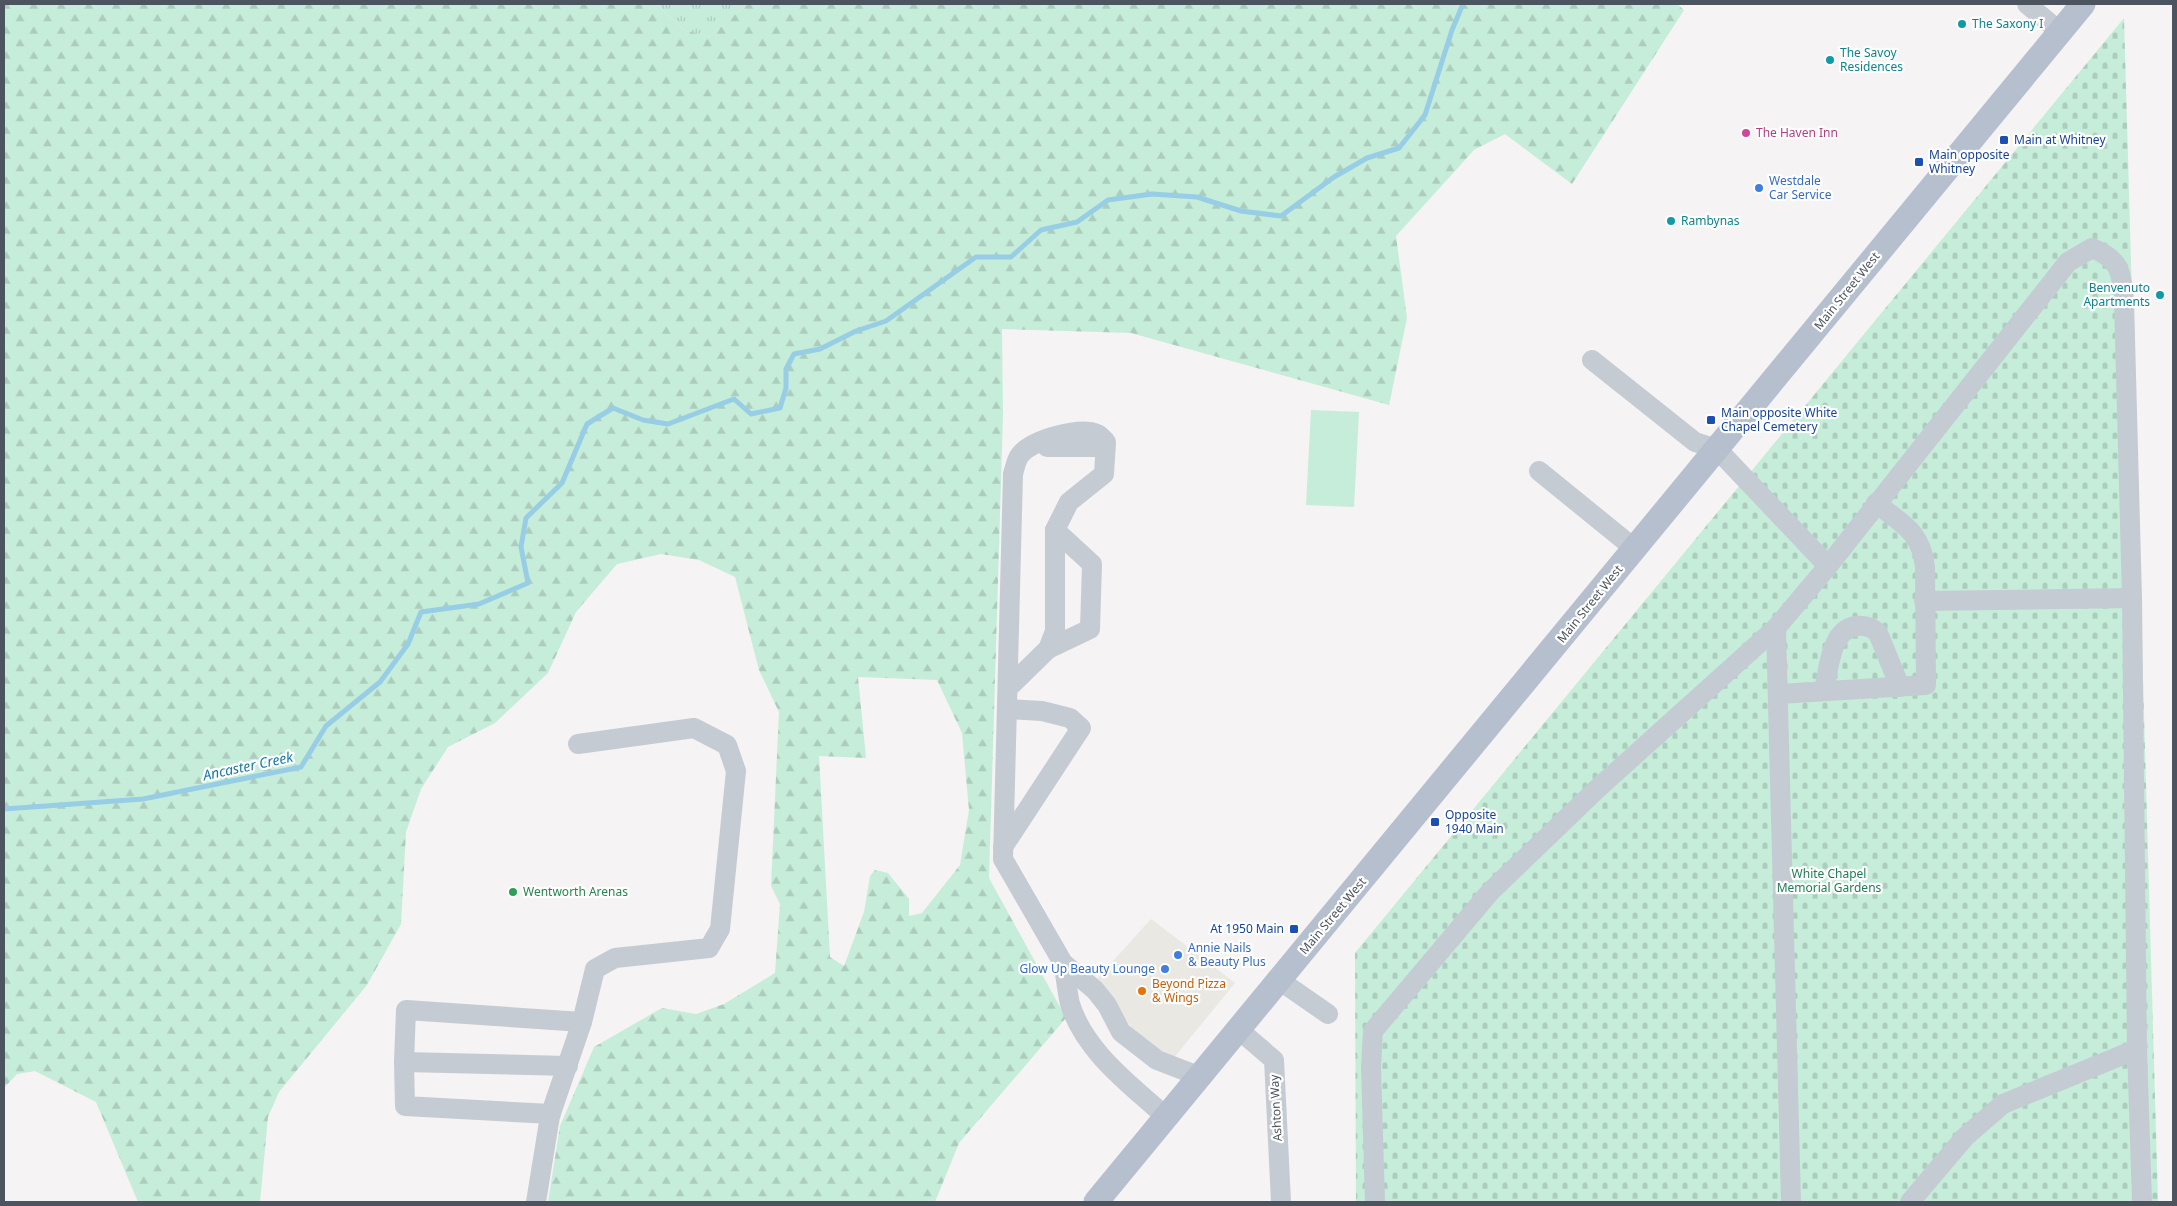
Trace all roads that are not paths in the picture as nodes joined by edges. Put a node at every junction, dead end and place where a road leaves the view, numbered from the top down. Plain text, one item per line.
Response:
1 (2027, 4) edge
2 (2083, 4) edge
3 (2060, 32) junction
4 (1592, 360) dead end
5 (1028, 447) junction
6 (1098, 447) dead end
7 (1718, 449) junction
8 (1539, 471) dead end
9 (1876, 503) junction
10 (1056, 530) junction
11 (1635, 548) junction
12 (1828, 566) junction
13 (2132, 598) junction
14 (1924, 601) junction
15 (1776, 628) junction
16 (1048, 649) junction
17 (1900, 687) junction
18 (1008, 688) junction
19 (1824, 690) junction
20 (1779, 694) junction
21 (1008, 709) junction
22 (1066, 733) dead end
23 (578, 744) dead end
24 (1043, 786) junction
25 (1003, 847) junction
26 (1063, 962) junction
27 (1280, 980) junction
28 (1328, 1014) dead end
29 (582, 1022) junction
30 (1239, 1030) junction
31 (2137, 1049) junction
32 (404, 1062) junction
33 (568, 1066) junction
34 (1201, 1077) junction
35 (550, 1116) junction
36 (1166, 1117) junction
37 (536, 1202) edge
38 (1096, 1202) edge
39 (1281, 1202) edge
40 (1375, 1202) edge
41 (1791, 1202) edge
42 (1910, 1202) edge
43 (2142, 1202) edge

1 - 3 lane
2 - 3 main road, Main Street West
3 - 7 main road, Main Street West
4 - 7 lane
5 - 6 lane
5 - 10 lane
5 - 18 lane
7 - 11 main road, Main Street West
7 - 12 lane
8 - 11 lane
9 - 12 lane
9 - 13 lane
9 - 14 lane
10 - 16 lane
10 - 16 lane
11 - 27 main road, Main Street West
12 - 15 lane
13 - 14 lane
13 - 31 lane
14 - 17 lane
15 - 20 lane
15 - 40 lane
16 - 18 lane
17 - 19 lane
17 - 19 lane
18 - 21 lane
19 - 20 lane
20 - 41 lane
21 - 24 lane
21 - 25 lane
22 - 24 lane
23 - 29 lane
24 - 25 lane
25 - 26 lane
26 - 34 lane
26 - 36 lane
27 - 28 lane
27 - 30 main road, Main Street West
29 - 32 lane
29 - 33 lane
30 - 34 main road, Main Street West
30 - 39 lane, Ashton Way
31 - 42 lane
31 - 43 lane
32 - 33 lane
32 - 35 lane
33 - 35 lane
34 - 36 main road, Main Street West
35 - 37 lane
36 - 38 main road, Main Street West

